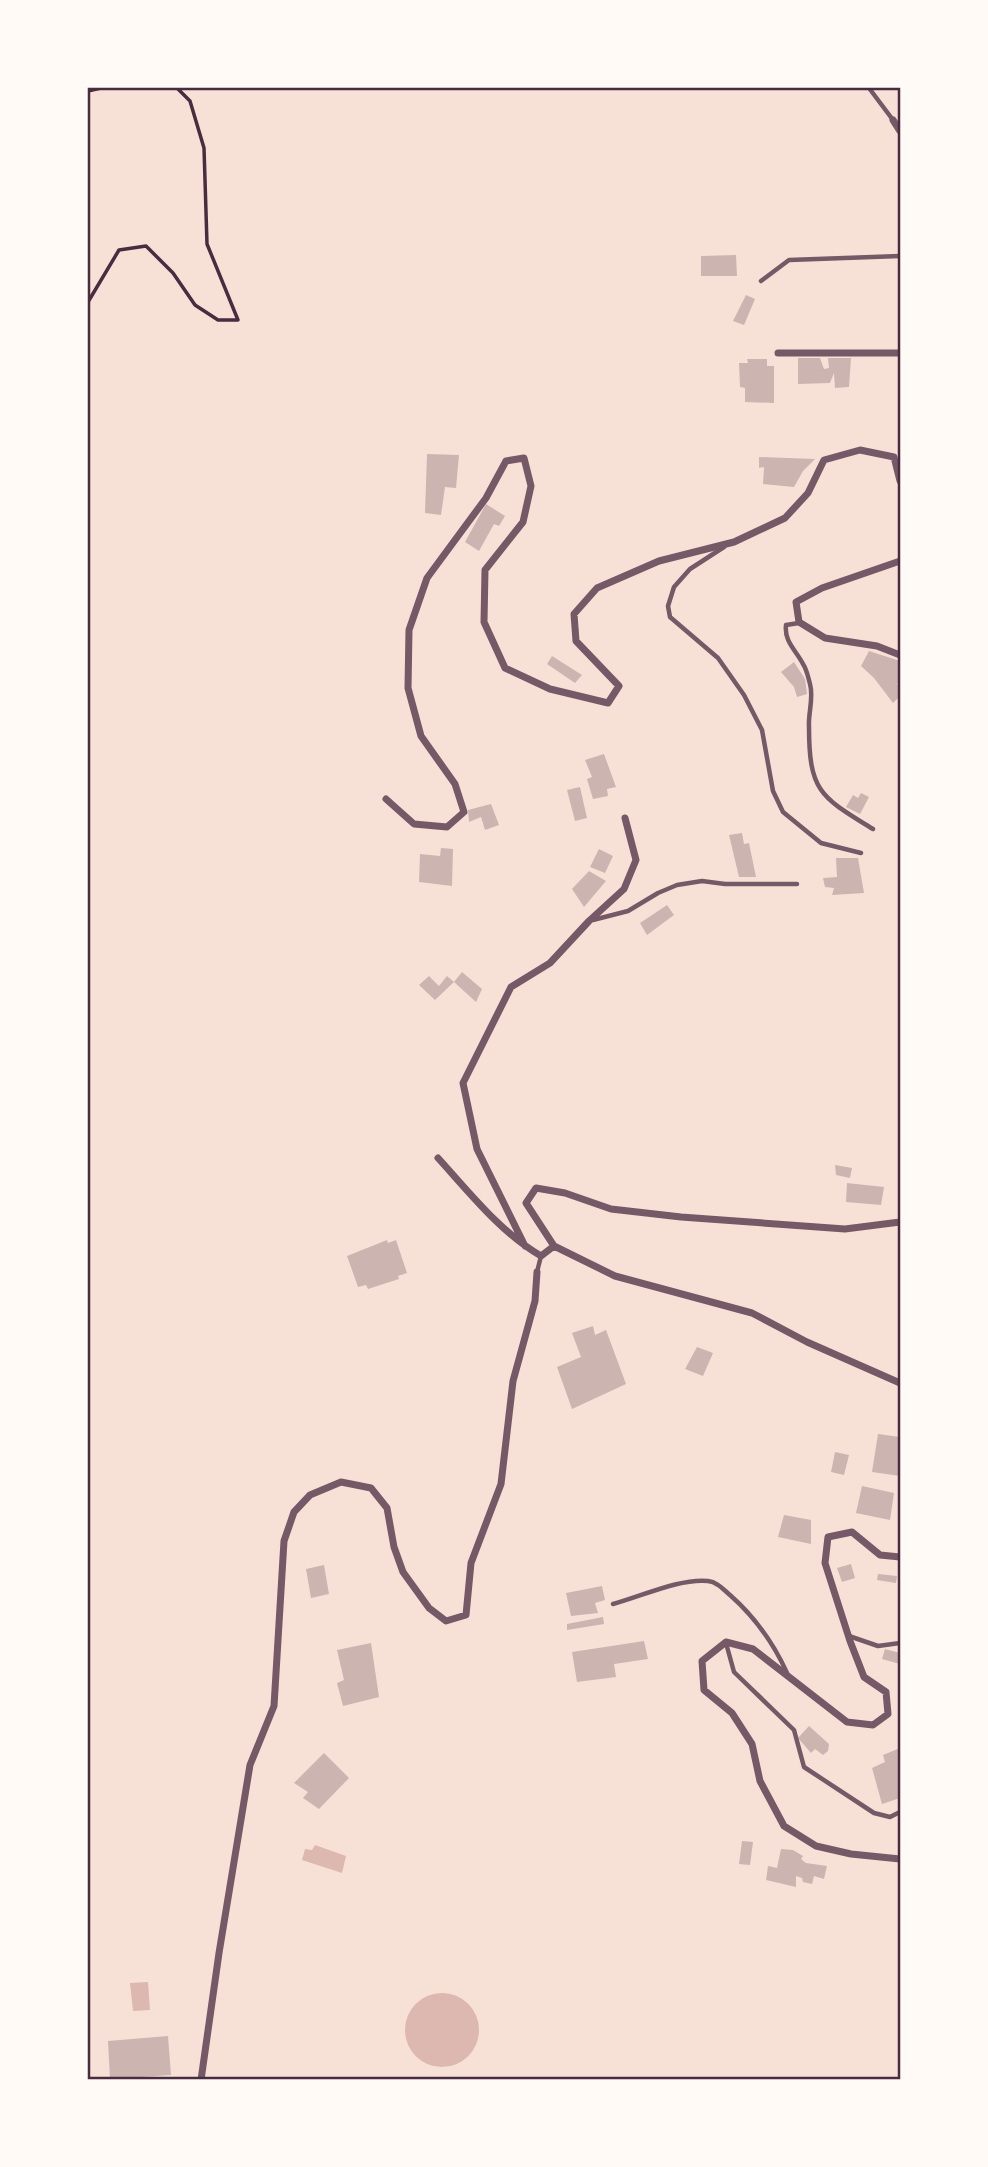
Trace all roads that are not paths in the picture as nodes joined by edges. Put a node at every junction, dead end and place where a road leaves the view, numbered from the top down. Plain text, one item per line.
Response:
1 (869, 88) edge
2 (893, 120) joint
3 (901, 131) edge
4 (901, 256) edge
5 (761, 281) dead end
6 (901, 352) edge
7 (778, 353) dead end
8 (901, 481) edge
9 (734, 542) junction
10 (901, 561) edge
11 (800, 622) junction
12 (901, 655) edge
13 (386, 799) dead end
14 (625, 818) dead end
15 (873, 829) dead end
16 (861, 853) dead end
17 (797, 884) dead end
18 (589, 921) junction
19 (438, 1158) dead end
20 (901, 1222) edge
21 (554, 1246) junction
22 (525, 1247) junction
23 (541, 1256) junction
24 (537, 1272) joint
25 (901, 1383) edge
26 (901, 1557) edge
27 (613, 1604) dead end
28 (848, 1636) junction
29 (726, 1642) junction
30 (901, 1643) edge
31 (789, 1677) junction
32 (901, 1812) edge
33 (901, 1859) edge
34 (201, 2080) edge

1 - 2 lane
2 - 3 street
4 - 5 lane
6 - 7 street
8 - 9 street
9 - 13 street
9 - 16 lane
10 - 11 street
11 - 12 street
11 - 15 lane
14 - 18 street
17 - 18 lane
18 - 22 street
19 - 22 street
20 - 21 street
21 - 23 street
21 - 25 street
22 - 23 street
23 - 24 lane
24 - 34 street
26 - 28 street
27 - 31 lane
28 - 30 lane
28 - 31 street
29 - 31 street
29 - 32 lane
29 - 33 street

